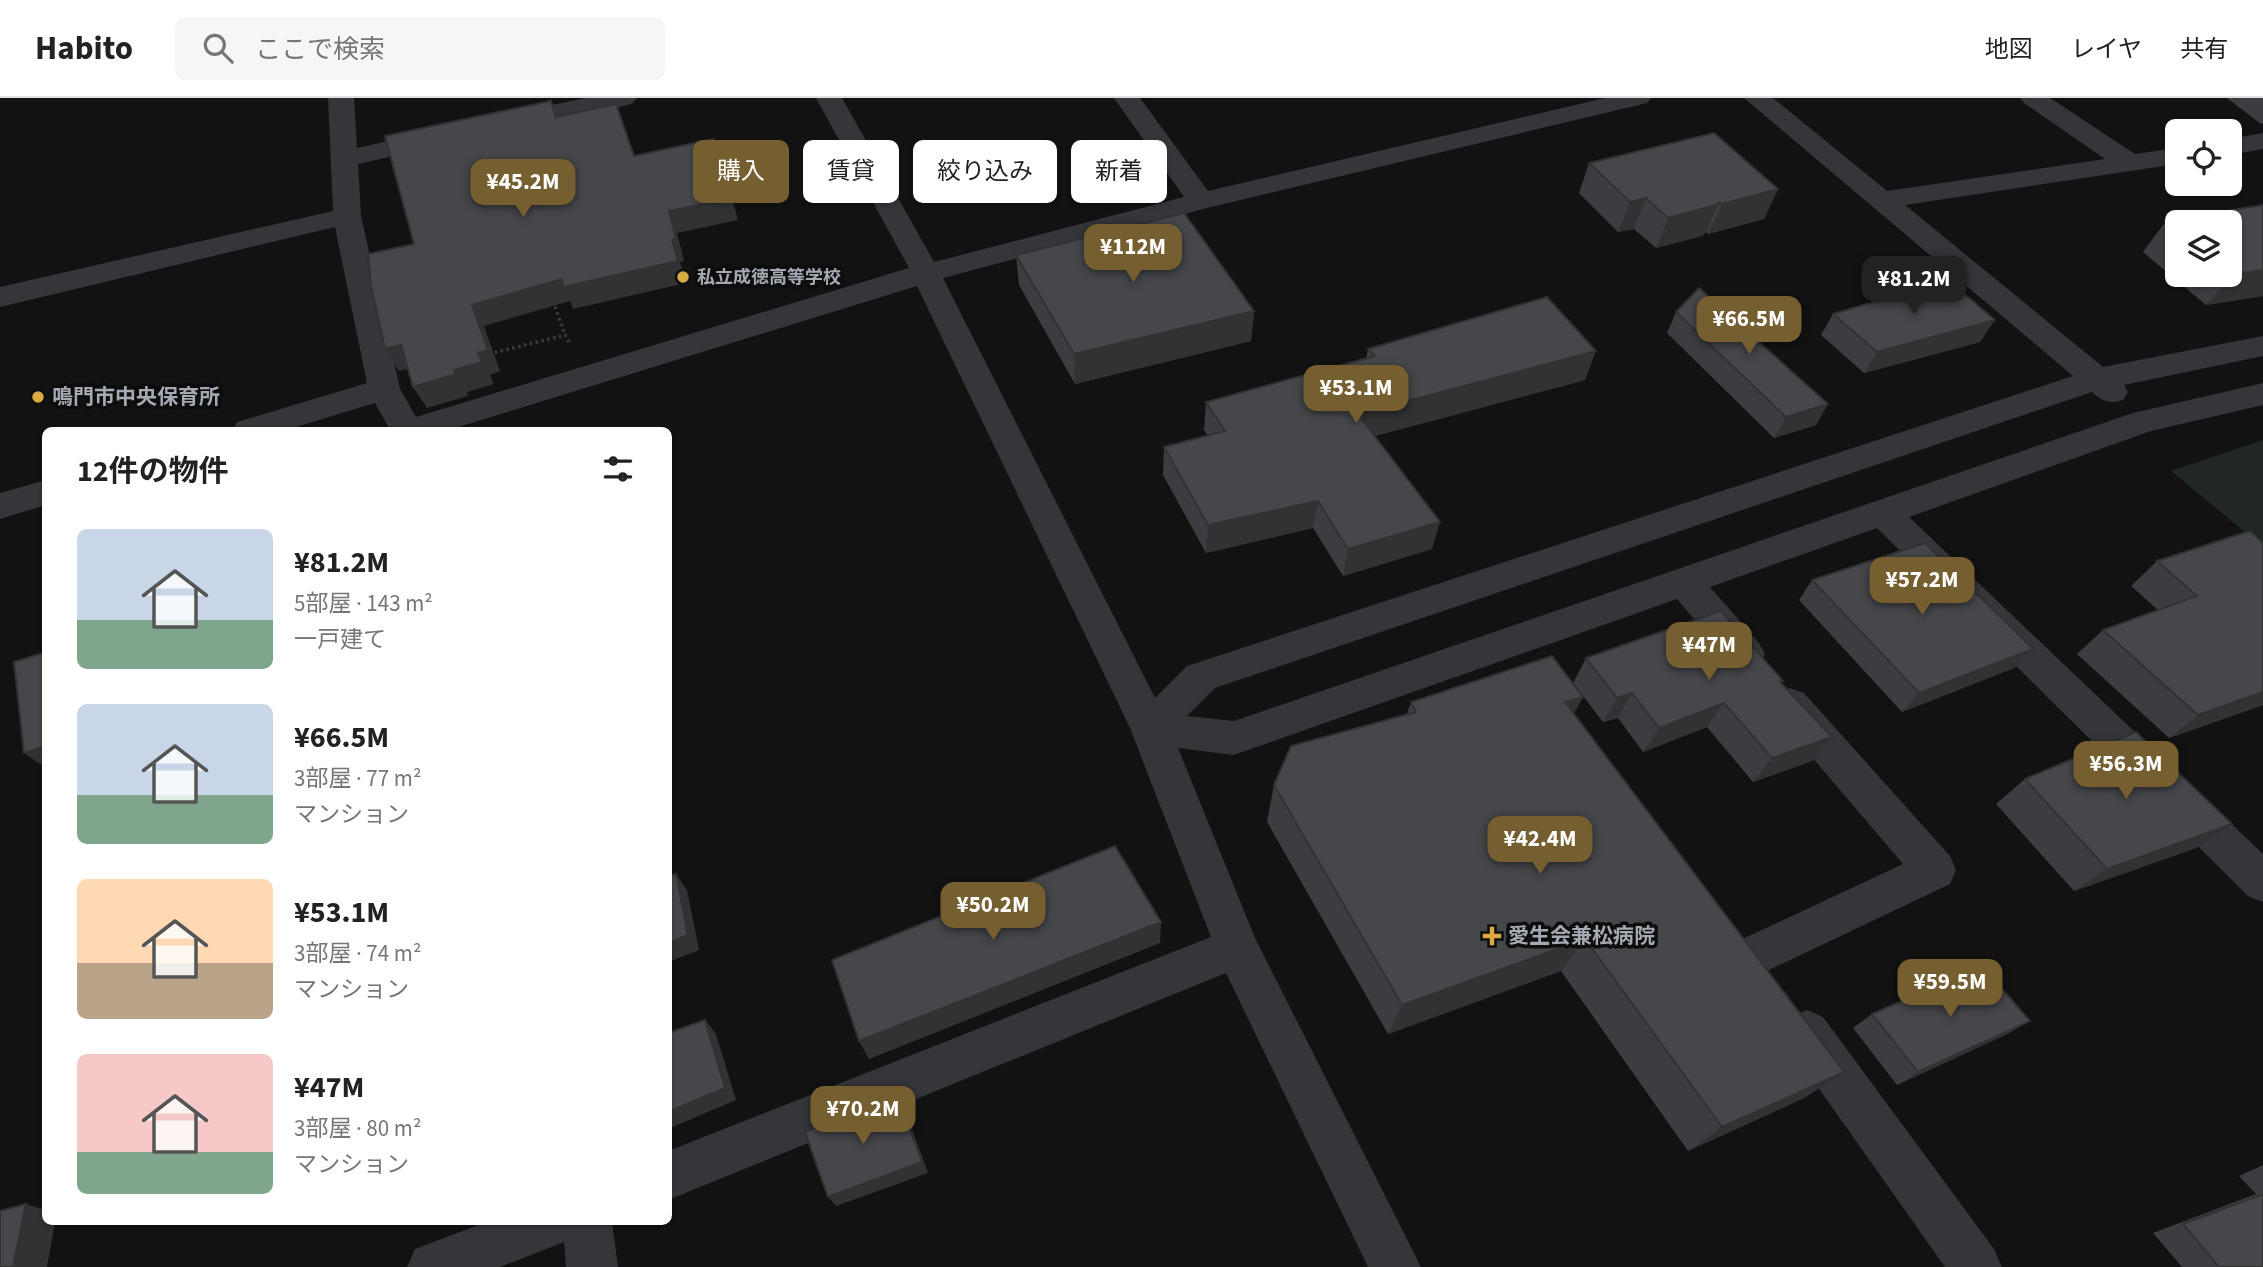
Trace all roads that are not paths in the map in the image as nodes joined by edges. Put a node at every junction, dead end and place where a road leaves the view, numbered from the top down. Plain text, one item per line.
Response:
1 (341, 98) edge
2 (624, 98) edge
3 (829, 98) edge
4 (1127, 98) edge
5 (1637, 98) edge
6 (1757, 98) edge
7 (2033, 98) edge
8 (2263, 141) edge
9 (2242, 145) edge
10 (2165, 158) edge
11 (344, 159) junction
12 (2131, 164) junction
13 (1881, 200) junction
14 (1201, 201) junction
15 (347, 216) junction
16 (926, 273) junction
17 (0, 297) edge
18 (2263, 346) edge
19 (2098, 379) junction
20 (384, 389) junction
21 (2263, 394) edge
22 (2145, 421) junction
23 (259, 427) edge
24 (404, 427) edge
25 (423, 427) edge
26 (42, 493) edge
27 (0, 506) edge
28 (1882, 512) junction
29 (1683, 581) junction
30 (1150, 728) junction
31 (2263, 881) edge
32 (1237, 948) junction
33 (672, 1174) edge
34 (544, 1225) edge
35 (587, 1225) edge
36 (433, 1267) edge
37 (592, 1267) edge
38 (1395, 1267) edge
39 (1976, 1267) edge

1 - 11 street
2 - 11 street
3 - 16 street
4 - 14 street
5 - 14 street
6 - 13 street
7 - 12 street
8 - 9 street
10 - 12 street
11 - 15 street
12 - 13 street
13 - 19 street
14 - 16 street
15 - 17 street
15 - 20 street
16 - 25 street
16 - 30 street
18 - 19 street
19 - 22 street
19 - 30 street
20 - 23 street
20 - 24 street
21 - 22 street
22 - 28 street
26 - 27 street
28 - 29 street
28 - 31 street
29 - 30 street
29 - 39 street
30 - 32 street
32 - 33 street
32 - 38 street
34 - 36 street
35 - 37 street

